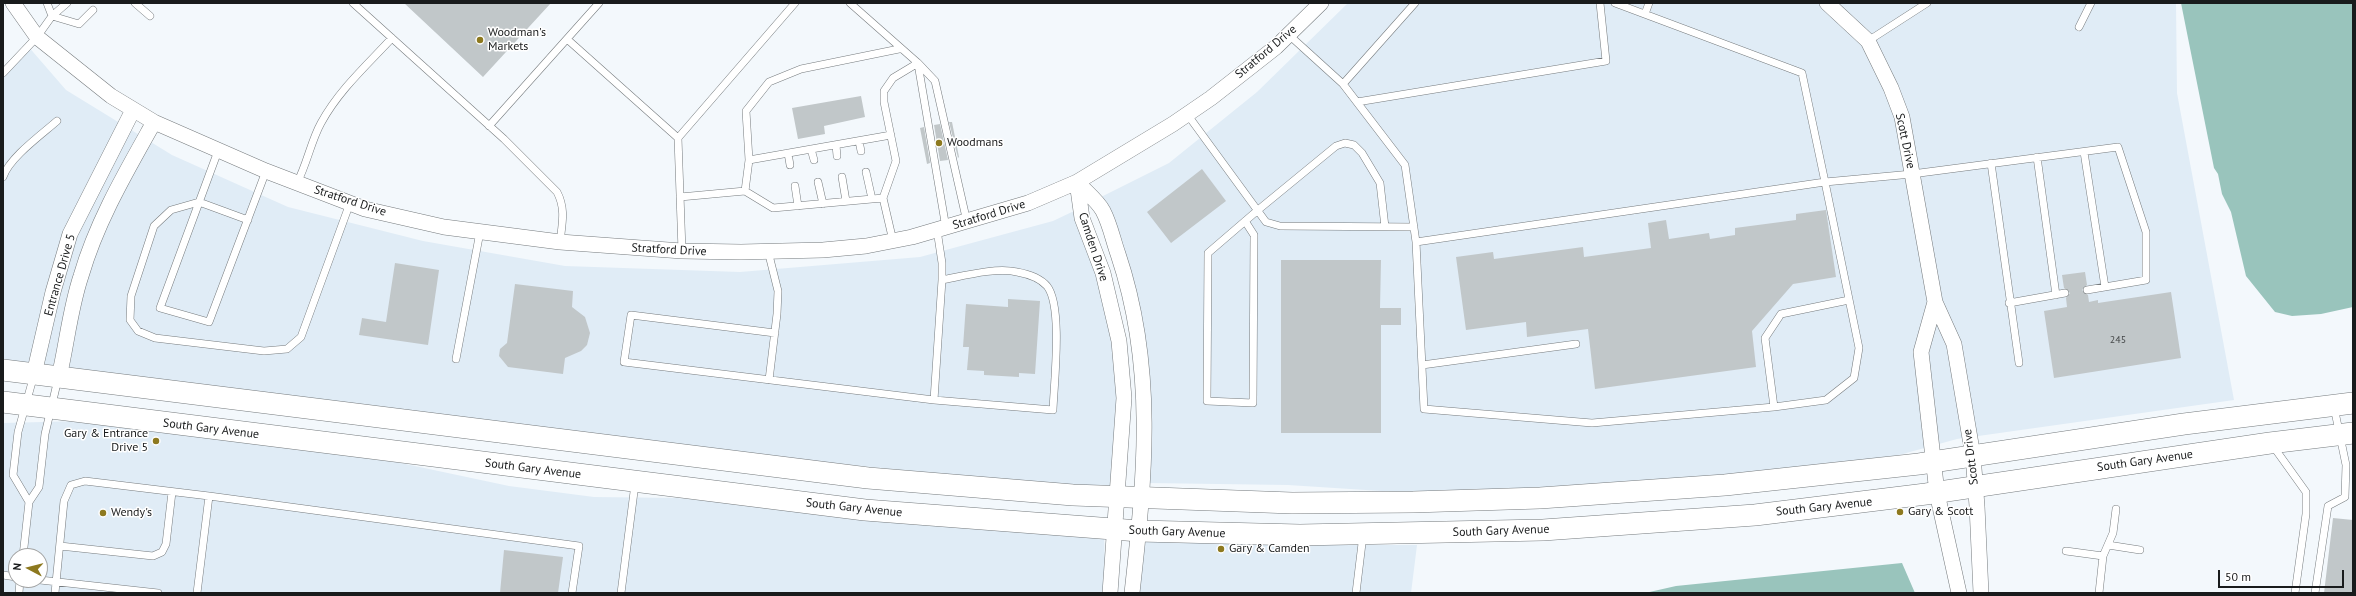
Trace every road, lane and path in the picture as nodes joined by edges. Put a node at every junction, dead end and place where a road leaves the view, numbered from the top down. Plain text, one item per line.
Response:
1 (13, 3) edge
2 (47, 3) edge
3 (51, 3) edge
4 (67, 3) edge
5 (135, 3) edge
6 (353, 3) edge
7 (599, 3) edge
8 (795, 3) edge
9 (850, 3) edge
10 (1321, 3) edge
11 (1415, 3) edge
12 (1600, 3) edge
13 (1615, 3) edge
14 (1649, 3) edge
15 (1827, 3) edge
16 (1927, 3) edge
17 (2091, 3) edge
18 (93, 10) dead end
19 (1645, 14) junction
20 (52, 16) junction
21 (150, 16) dead end
22 (2079, 27) dead end
23 (1289, 35) junction
24 (37, 37) junction
25 (392, 38) junction
26 (567, 39) junction
27 (1868, 41) junction
28 (900, 49) junction
29 (918, 63) junction
30 (3, 74) edge
31 (1343, 84) junction
32 (1357, 102) junction
33 (133, 110) junction
34 (1187, 114) junction
35 (57, 121) dead end
36 (154, 122) junction
37 (489, 126) junction
38 (891, 135) junction
39 (678, 138) junction
40 (859, 141) junction
41 (836, 145) junction
42 (811, 149) junction
43 (218, 151) junction
44 (861, 151) dead end
45 (2084, 152) junction
46 (788, 154) junction
47 (838, 156) dead end
48 (2037, 157) junction
49 (748, 160) junction
50 (814, 160) dead end
51 (1991, 163) junction
52 (790, 165) dead end
53 (266, 171) junction
54 (866, 172) dead end
55 (1912, 174) junction
56 (3, 177) edge
57 (842, 177) dead end
58 (818, 182) dead end
59 (1077, 182) junction
60 (1825, 182) junction
61 (297, 183) junction
62 (795, 186) dead end
63 (745, 191) junction
64 (680, 197) junction
65 (884, 198) junction
66 (872, 199) junction
67 (846, 201) junction
68 (199, 202) junction
69 (350, 203) junction
70 (822, 204) junction
71 (798, 206) junction
72 (1258, 210) junction
73 (248, 220) junction
74 (1245, 221) junction
75 (967, 222) junction
76 (1385, 227) junction
77 (1414, 227) junction
78 (942, 229) junction
79 (480, 232) junction
80 (893, 241) junction
81 (560, 242) junction
82 (1416, 242) junction
83 (682, 250) junction
84 (768, 251) junction
85 (942, 280) junction
86 (2105, 287) junction
87 (2087, 290) dead end
88 (2065, 293) dead end
89 (2056, 295) junction
90 (1849, 300) junction
91 (1935, 302) junction
92 (2009, 303) junction
93 (775, 333) junction
94 (1576, 344) dead end
95 (456, 358) dead end
96 (2019, 363) dead end
97 (1422, 365) junction
98 (3, 370) edge
99 (34, 374) junction
100 (59, 377) junction
101 (769, 380) junction
102 (934, 400) junction
103 (3, 402) edge
104 (2343, 404) edge
105 (26, 405) junction
106 (1774, 407) junction
107 (51, 408) junction
108 (2346, 434) edge
109 (2270, 443) junction
110 (1973, 456) junction
111 (1933, 462) junction
112 (635, 482) junction
113 (1975, 486) junction
114 (172, 492) junction
115 (1936, 493) junction
116 (208, 496) junction
117 (1118, 498) junction
118 (1142, 499) junction
119 (30, 502) junction
120 (2116, 509) dead end
121 (1115, 530) junction
122 (1139, 531) junction
123 (1363, 534) junction
124 (2108, 545) junction
125 (60, 546) junction
126 (24, 548) edge
127 (2140, 550) dead end
128 (2066, 551) dead end
129 (2103, 556) junction
130 (48, 580) edge
131 (57, 581) junction
132 (55, 593) edge
133 (158, 593) edge
134 (197, 593) edge
135 (572, 593) edge
136 (621, 593) edge
137 (1110, 593) edge
138 (1132, 593) edge
139 (1356, 593) edge
140 (1959, 593) edge
141 (1981, 593) edge
142 (2099, 593) edge
143 (2294, 593) edge
144 (2315, 593) edge

1 - 24 street, Stratford Drive
2 - 20 lane
3 - 20 lane
4 - 20 lane
5 - 21 lane
6 - 25 lane
7 - 26 lane
8 - 39 lane
9 - 28 lane
10 - 23 street, Stratford Drive
11 - 31 lane
12 - 32 lane
13 - 19 lane
14 - 19 lane
15 - 27 street, Scott Drive
16 - 27 lane
17 - 22 lane
18 - 20 lane
19 - 60 lane
20 - 24 lane
23 - 31 lane
23 - 34 street, Stratford Drive
24 - 30 lane
24 - 33 street, Stratford Drive
25 - 37 lane
25 - 61 lane
26 - 37 lane
26 - 39 lane
27 - 55 street, Scott Drive
28 - 29 lane
28 - 49 lane
29 - 38 lane
29 - 75 lane
29 - 78 lane
31 - 32 lane
32 - 77 lane
33 - 36 street, Stratford Drive
33 - 99 street, Entrance Drive 5
34 - 59 street, Stratford Drive
34 - 72 lane
35 - 56 lane
36 - 43 street, Stratford Drive
36 - 100 street, Entrance Drive 5
37 - 81 lane
38 - 40 lane
38 - 65 lane
39 - 64 lane
40 - 41 lane
40 - 44 lane
41 - 42 lane
41 - 47 lane
42 - 46 lane
42 - 50 lane
43 - 53 street, Stratford Drive
43 - 68 lane
45 - 48 lane
45 - 86 lane
45 - 86 lane
46 - 49 lane
46 - 52 lane
48 - 51 lane
48 - 89 lane
49 - 63 lane
51 - 55 lane
51 - 92 lane
53 - 61 street, Stratford Drive
53 - 73 lane
54 - 66 lane
55 - 60 lane
55 - 91 street, Scott Drive
57 - 67 lane
58 - 70 lane
59 - 75 street, Stratford Drive
59 - 117 street, Camden Drive
59 - 118 street, Camden Drive
60 - 82 lane
60 - 90 lane
61 - 69 street, Stratford Drive
62 - 71 lane
63 - 64 lane
63 - 71 lane
64 - 83 lane
65 - 66 lane
65 - 80 lane
66 - 67 lane
67 - 70 lane
68 - 69 lane
68 - 73 lane
68 - 73 lane
69 - 79 street, Stratford Drive
70 - 71 lane
72 - 74 lane
72 - 76 lane
72 - 76 lane
74 - 74 lane
75 - 78 street, Stratford Drive
76 - 77 lane
77 - 82 lane
78 - 80 street, Stratford Drive
78 - 85 lane
79 - 81 street, Stratford Drive
79 - 95 lane
80 - 84 street, Stratford Drive
81 - 83 street, Stratford Drive
82 - 97 lane
83 - 84 street, Stratford Drive
84 - 93 lane
85 - 102 lane
85 - 102 lane
86 - 87 lane
88 - 89 lane
89 - 92 lane
90 - 106 lane
90 - 106 lane
91 - 110 street, Scott Drive
91 - 111 street, Scott Drive
92 - 96 lane
93 - 101 lane
93 - 101 lane
94 - 97 lane
97 - 106 lane
98 - 99 main road
99 - 100 main road
99 - 105 lane, Entrance Drive 5
100 - 107 lane, Entrance Drive 5
100 - 117 main road
101 - 102 lane
103 - 105 main road, South Gary Avenue
104 - 108 lane
104 - 110 main road
105 - 107 main road, South Gary Avenue
105 - 119 lane, Entrance Drive 5
107 - 112 main road, South Gary Avenue
107 - 119 lane, Entrance Drive 5
108 - 109 main road, South Gary Avenue
108 - 144 lane
109 - 113 main road, South Gary Avenue
109 - 143 lane
110 - 111 main road
110 - 113 street, Scott Drive
111 - 115 street, Scott Drive
111 - 118 main road
112 - 121 main road, South Gary Avenue
112 - 136 lane
113 - 115 main road, South Gary Avenue
113 - 141 street, Scott Drive
114 - 116 lane
114 - 125 lane
114 - 125 lane
115 - 123 main road, South Gary Avenue
115 - 140 street, Scott Drive
116 - 134 lane
116 - 135 lane
117 - 118 main road
117 - 121 street, Camden Drive
118 - 122 street, Camden Drive
119 - 126 lane
120 - 124 lane
121 - 122 main road, South Gary Avenue
121 - 137 street, Camden Drive
122 - 123 main road, South Gary Avenue
122 - 138 street, Camden Drive
123 - 139 lane
124 - 127 lane
124 - 129 lane
125 - 131 lane
128 - 129 lane
129 - 142 lane
130 - 131 lane
131 - 132 lane
131 - 133 lane

